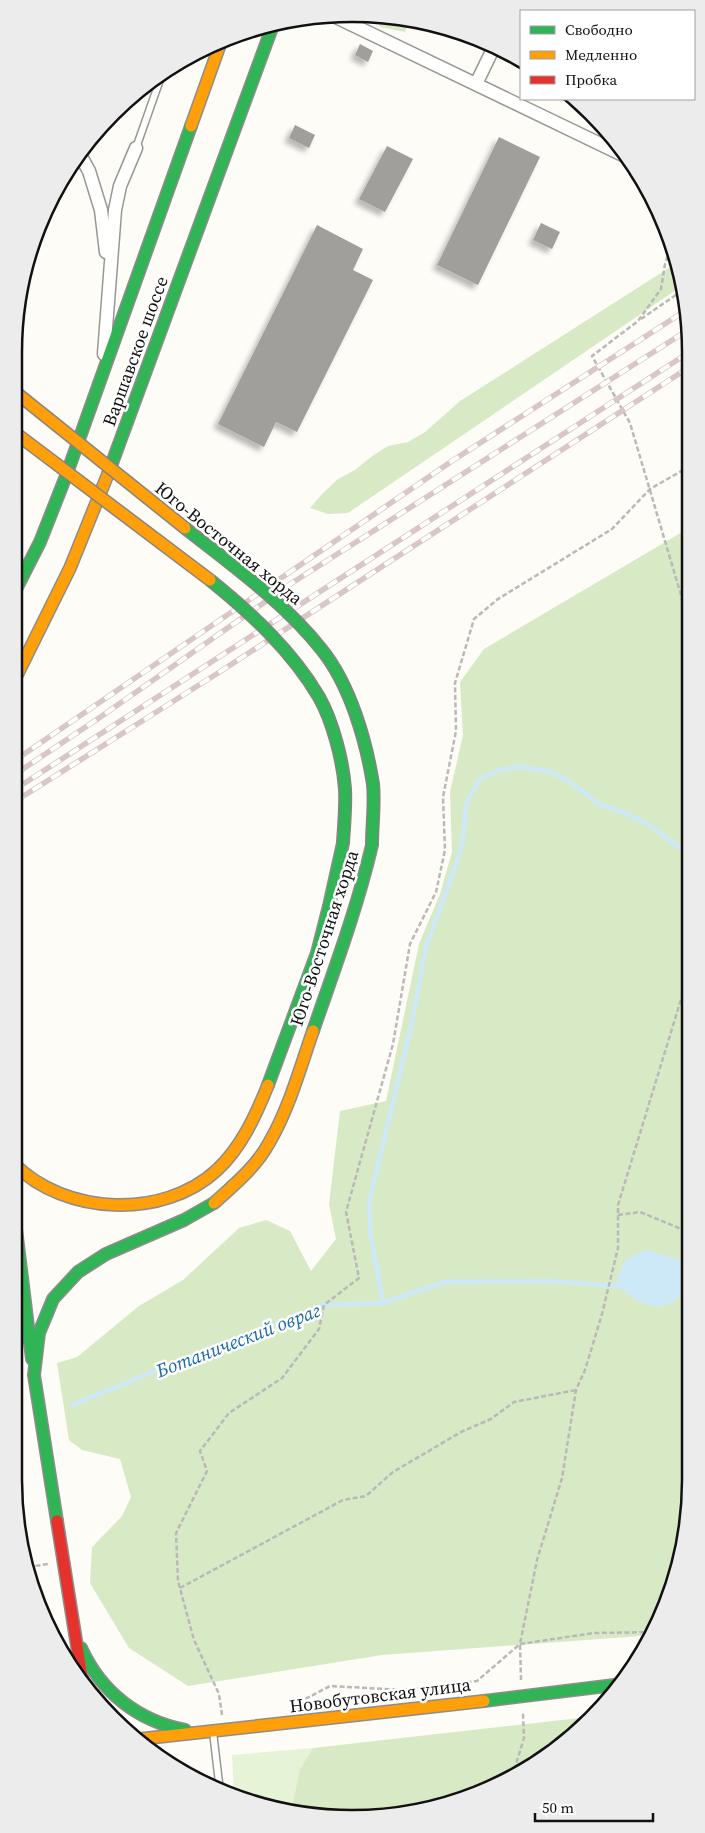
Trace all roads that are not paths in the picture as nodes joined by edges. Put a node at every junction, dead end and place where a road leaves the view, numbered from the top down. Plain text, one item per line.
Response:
1 (347, 22) edge
2 (270, 33) edge
3 (217, 52) edge
4 (491, 54) edge
5 (476, 84) junction
6 (158, 87) edge
7 (136, 148) joint
8 (612, 150) edge
9 (84, 161) edge
10 (109, 282) junction
11 (102, 374) junction
12 (22, 398) edge
13 (22, 438) edge
14 (22, 576) edge
15 (22, 665) edge
16 (22, 1171) edge
17 (22, 1279) edge
18 (22, 1283) edge
19 (23, 1287) junction
20 (34, 1374) junction
21 (75, 1626) junction
22 (82, 1669) edge
23 (611, 1685) edge
24 (213, 1732) junction
25 (147, 1738) edge
26 (219, 1782) edge

1 - 5 street
2 - 15 main road, Варшавское шоссе
3 - 11 main road, Варшавское шоссе
4 - 5 street
5 - 8 street
6 - 7 lane
7 - 10 street
9 - 10 street
10 - 11 street
11 - 14 main road, Варшавское шоссе
12 - 20 main road, Юго-Восточная хорда, bridge
13 - 16 main road, Юго-Восточная хорда, bridge
17 - 19 main road
18 - 19 main road
19 - 20 main road
20 - 21 main road
21 - 22 main road
21 - 24 main road
23 - 24 main road, Новобутовская улица
24 - 25 main road, Новобутовская улица
24 - 26 lane

